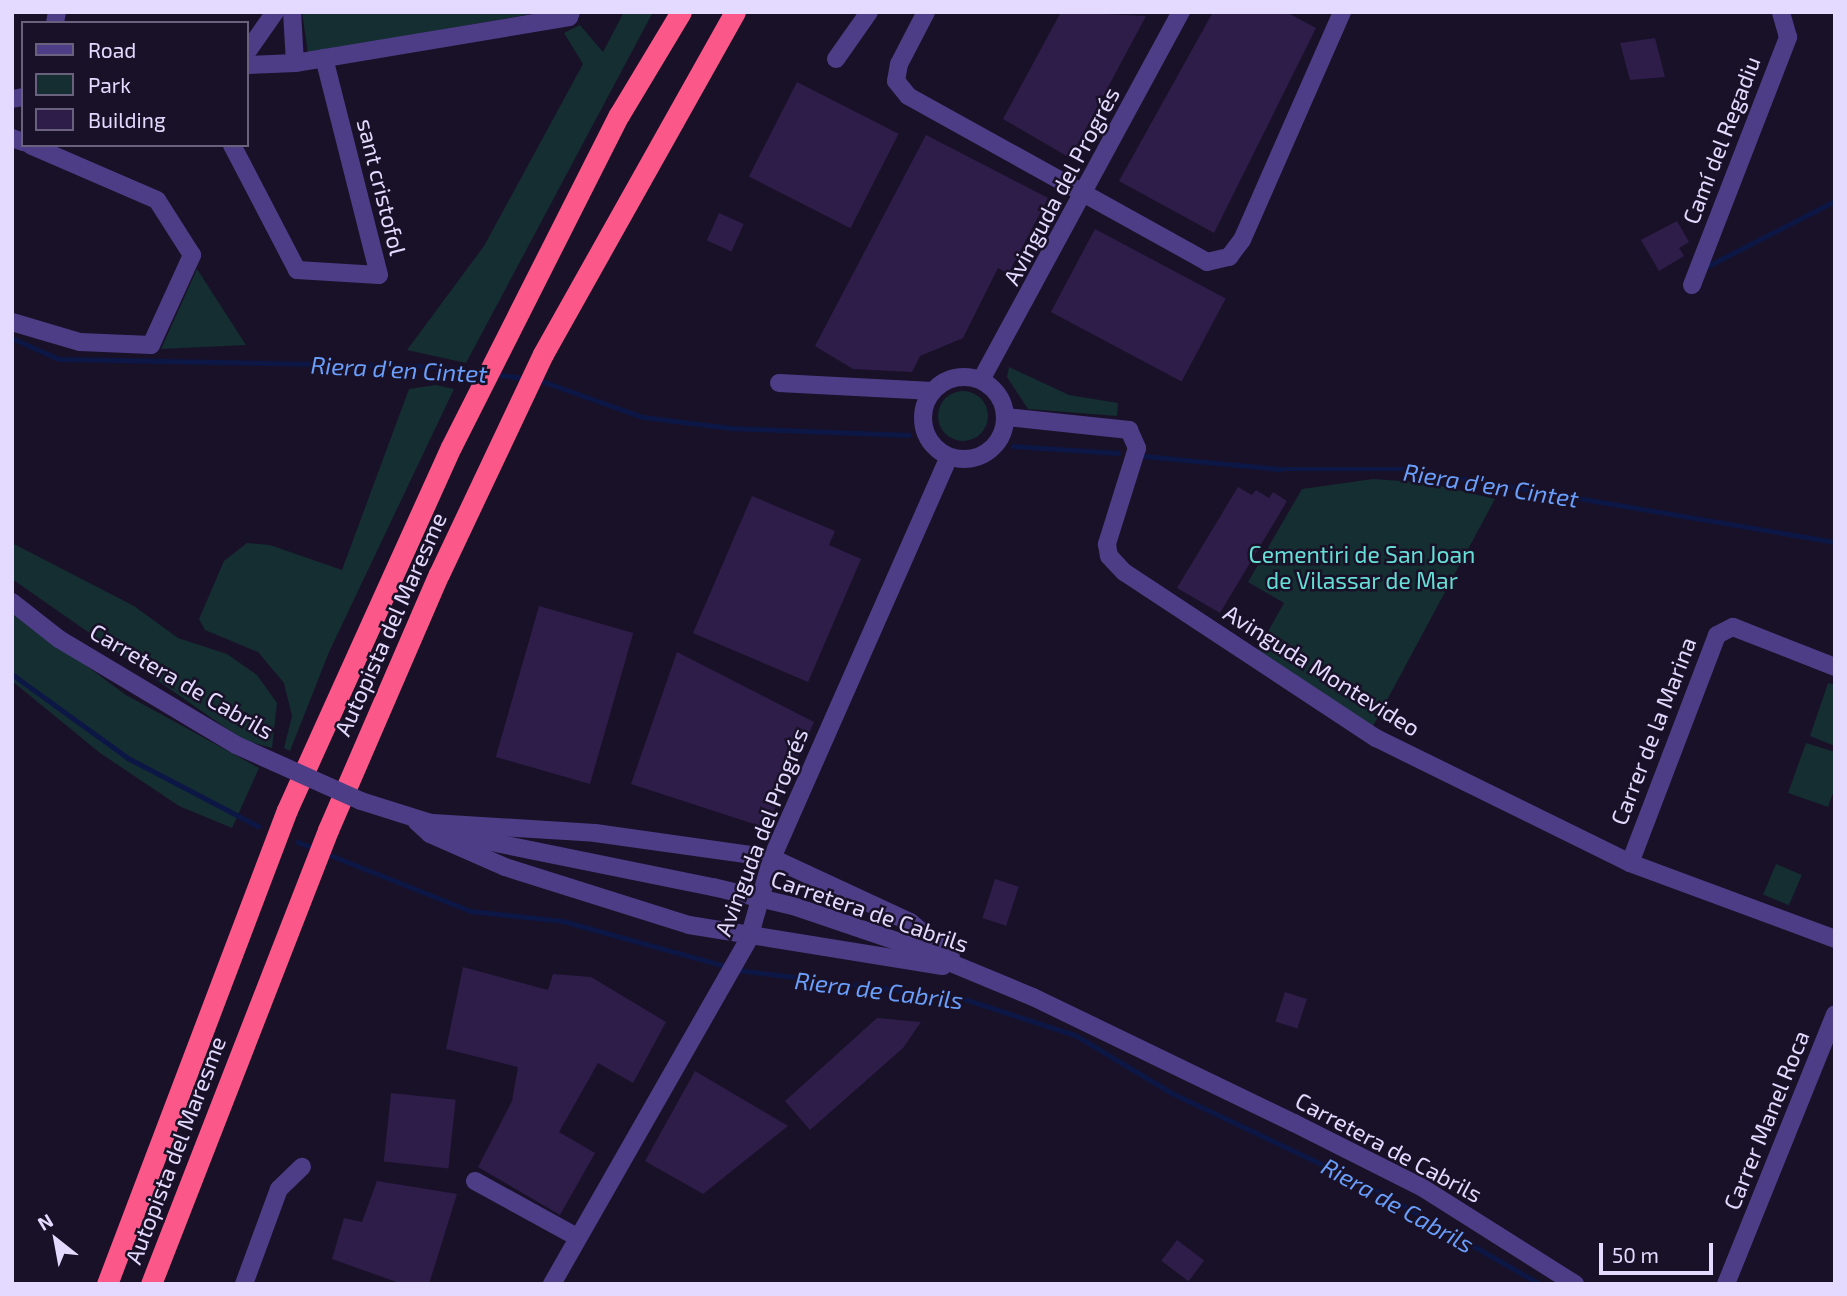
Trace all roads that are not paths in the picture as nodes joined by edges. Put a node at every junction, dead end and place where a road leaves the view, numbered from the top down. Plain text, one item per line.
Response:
1 (275, 12) edge
2 (292, 12) edge
3 (571, 12) edge
4 (681, 12) edge
5 (735, 12) edge
6 (869, 12) edge
7 (1181, 12) edge
8 (1342, 12) edge
9 (1781, 12) edge
10 (918, 15) edge
11 (248, 51) edge
12 (324, 58) junction
13 (836, 60) dead end
14 (295, 63) junction
15 (248, 65) edge
16 (35, 147) edge
17 (233, 147) edge
18 (1084, 193) junction
19 (1692, 285) dead end
20 (12, 322) edge
21 (981, 380) junction
22 (779, 383) dead end
23 (933, 391) junction
24 (1006, 417) junction
25 (949, 457) junction
26 (12, 602) edge
27 (1835, 667) edge
28 (417, 822) junction
29 (772, 858) junction
30 (1630, 863) junction
31 (749, 938) junction
32 (1835, 939) edge
33 (967, 970) junction
34 (1835, 1014) edge
35 (302, 1167) dead end
36 (475, 1181) dead end
37 (577, 1237) junction
38 (107, 1284) edge
39 (151, 1284) edge
40 (244, 1284) edge
41 (552, 1284) edge
42 (1575, 1284) edge
43 (1726, 1284) edge

1 - 11 street
2 - 14 street
3 - 12 street
4 - 38 highway, Autopista del Maresme
5 - 39 highway, Autopista del Maresme
6 - 13 street
7 - 18 street, Avinguda del Progrés
8 - 18 street
9 - 19 street, Camí del Regadiu
10 - 18 street
12 - 14 street
12 - 17 street, sant cristofol
14 - 15 street
16 - 20 street
18 - 21 street, Avinguda del Progrés
21 - 23 street
21 - 24 street
22 - 23 street
23 - 25 street
24 - 25 street
24 - 30 street, Avinguda Montevideo
25 - 29 street, Avinguda del Progrés
26 - 28 street, Carretera de Cabrils, bridge
27 - 30 street, Carrer de la Marina
28 - 29 street
28 - 31 street
28 - 33 street, Carretera de Cabrils, bridge
29 - 31 street, Avinguda del Progrés
29 - 33 street
30 - 32 street, Avinguda Montevideo
31 - 33 street
31 - 37 street, Avinguda del Progrés
33 - 42 street, Carretera de Cabrils
34 - 43 street, Carrer Manel Roca
35 - 40 street
36 - 37 street
37 - 41 street, Avinguda del Progrés

